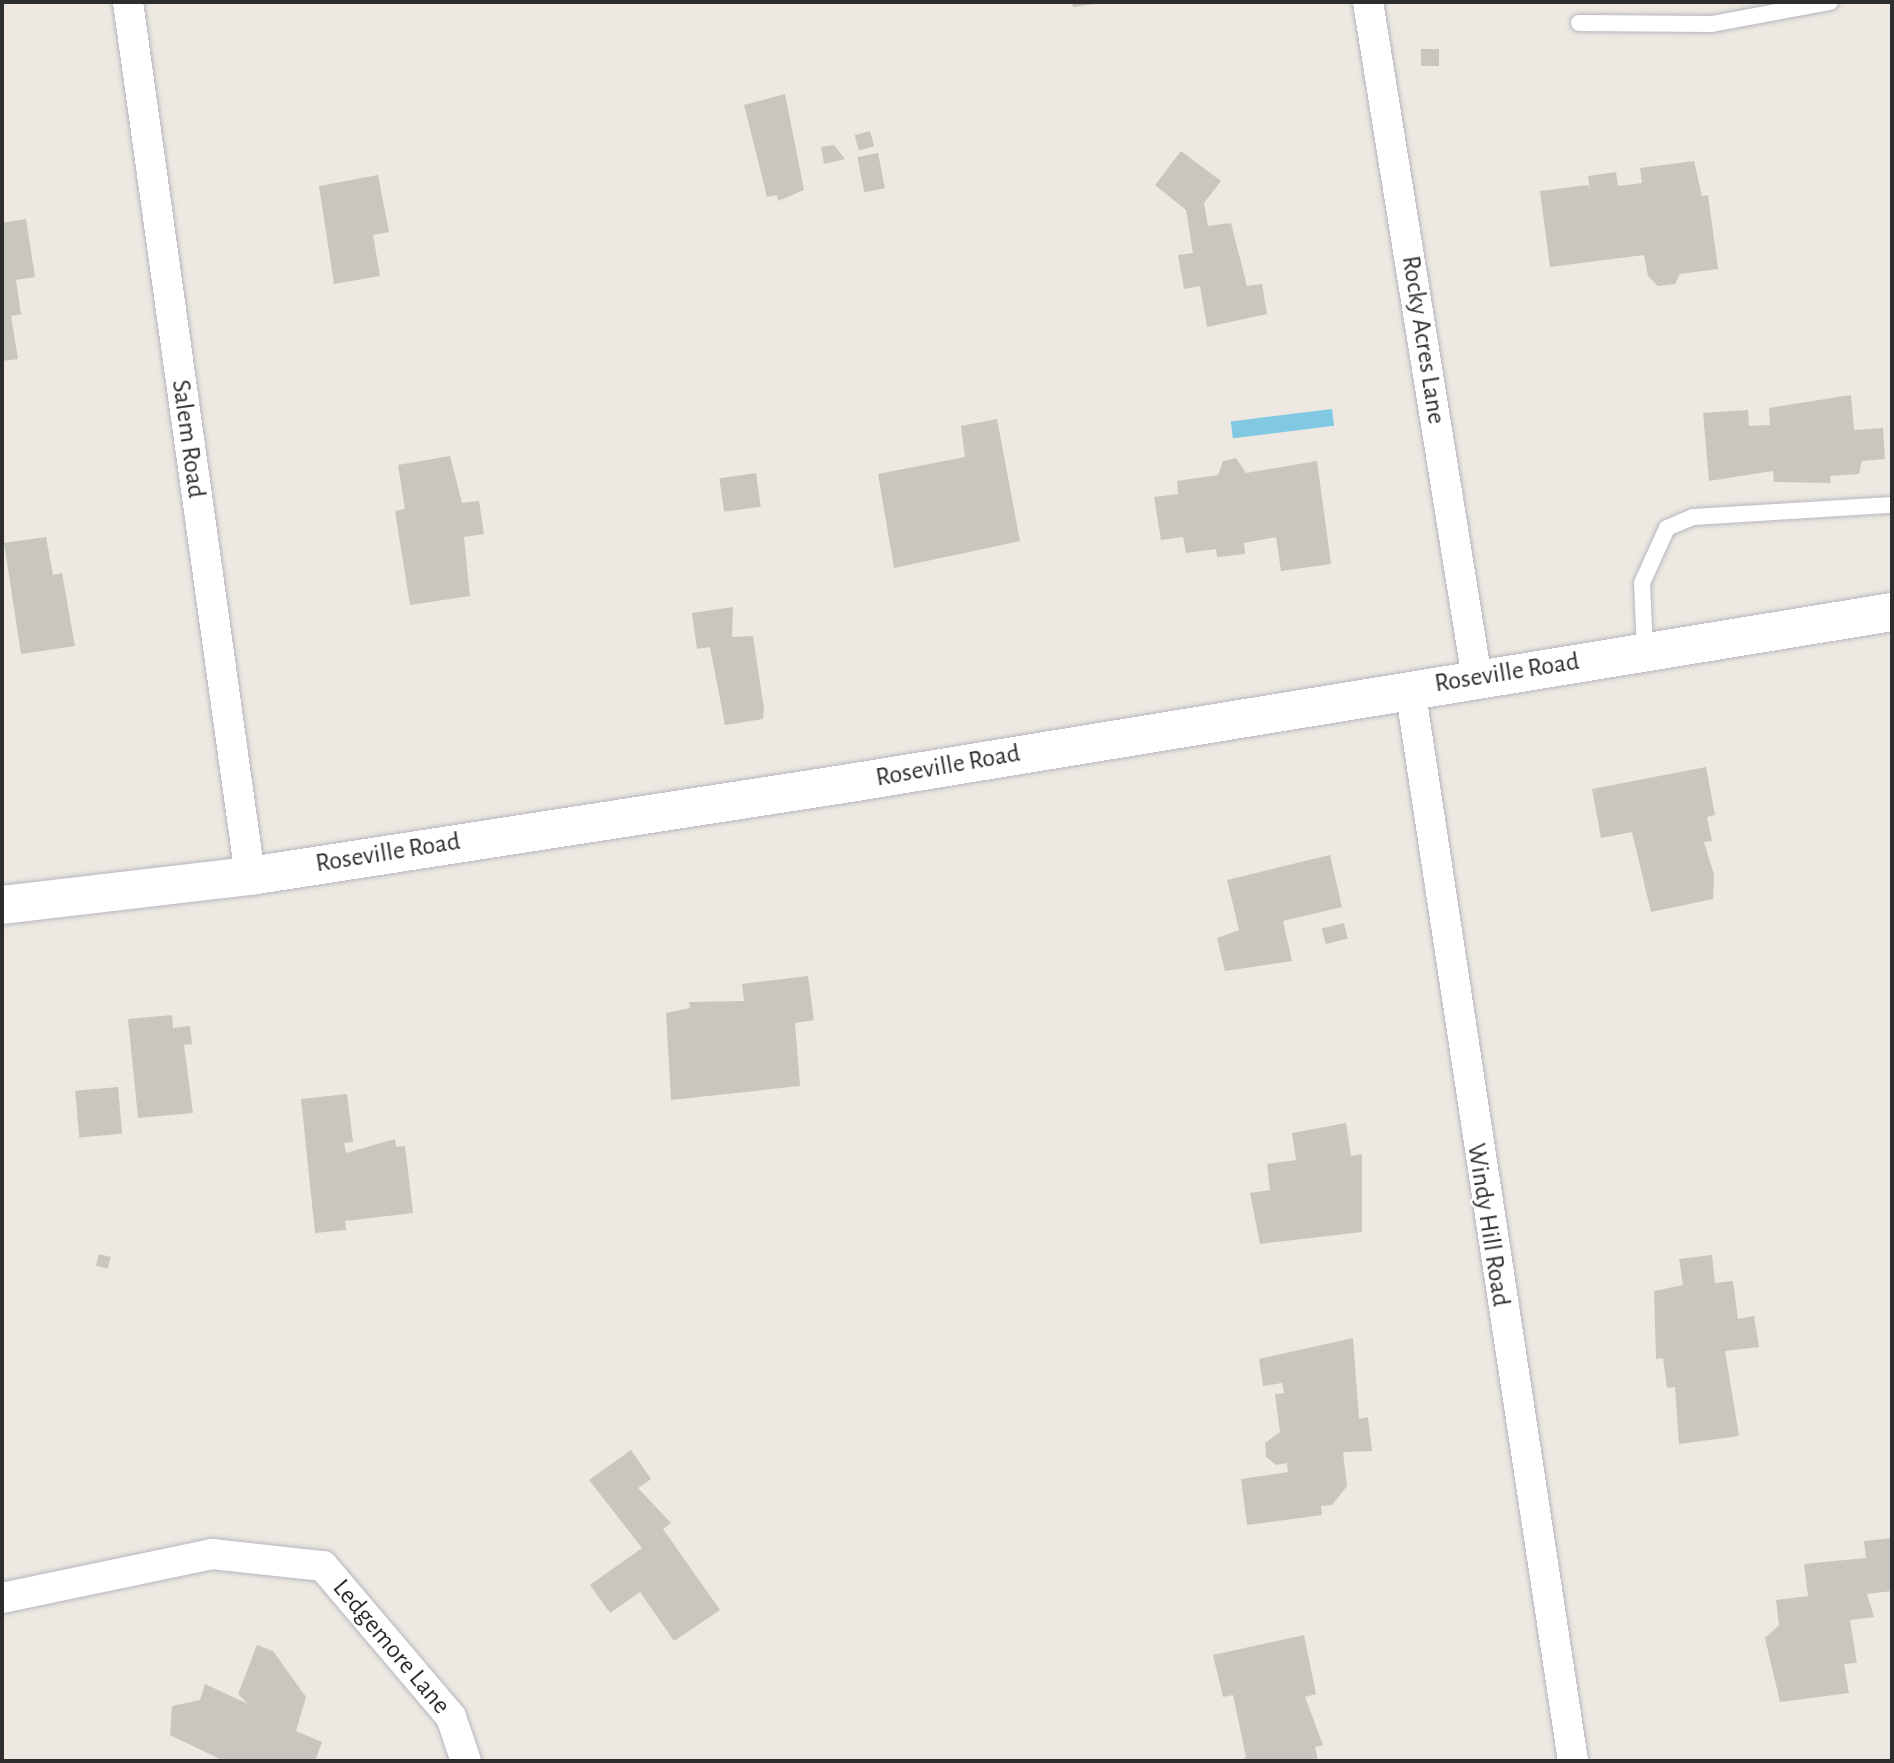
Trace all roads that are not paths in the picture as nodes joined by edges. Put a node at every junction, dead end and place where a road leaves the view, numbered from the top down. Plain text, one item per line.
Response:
1 (128, 2) edge
2 (1368, 2) edge
3 (1830, 2) edge
4 (1579, 23) dead end
5 (1892, 505) edge
6 (1892, 612) edge
7 (1645, 651) junction
8 (1477, 679) junction
9 (1410, 688) junction
10 (250, 876) junction
11 (2, 905) edge
12 (2, 1598) edge
13 (466, 1761) edge
14 (1573, 1761) edge

1 - 10 street, Salem Road
2 - 8 street, Rocky Acres Lane
3 - 4 lane
5 - 7 lane
6 - 7 street, Roseville Road
7 - 8 street, Roseville Road
8 - 9 street, Roseville Road
9 - 10 street, Roseville Road
9 - 14 street, Windy Hill Road
10 - 11 street, Roseville Road
12 - 13 street, Ledgemore Lane

